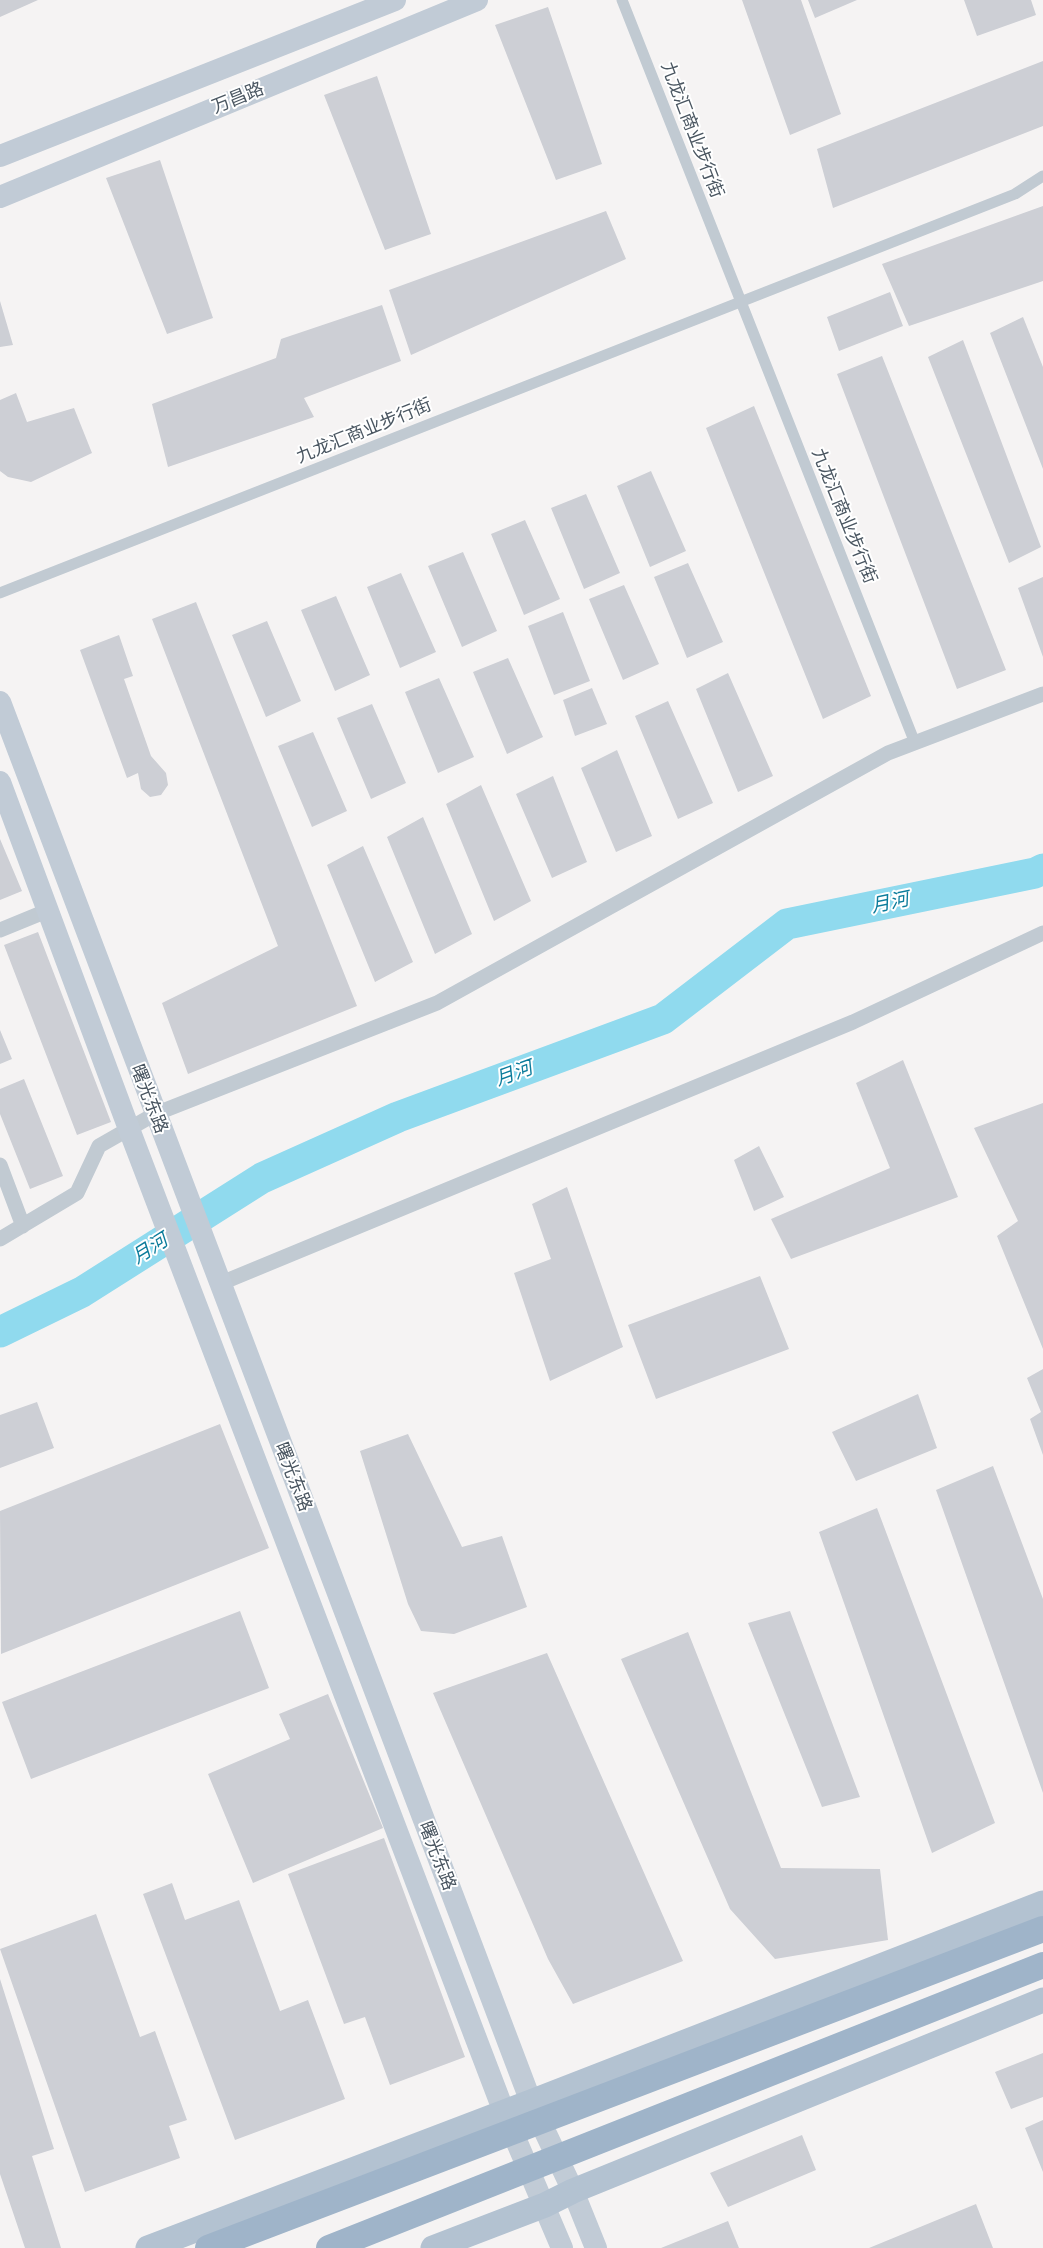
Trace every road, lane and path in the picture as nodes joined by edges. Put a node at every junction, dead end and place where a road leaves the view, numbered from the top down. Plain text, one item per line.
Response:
1 (395, 0) edge
2 (477, 0) edge
3 (622, 0) edge
4 (0, 156) edge
5 (1043, 176) edge
6 (0, 197) edge
7 (740, 301) junction
8 (0, 593) edge
9 (1043, 694) edge
10 (0, 702) edge
11 (915, 743) junction
12 (0, 782) edge
13 (49, 910) junction
14 (0, 930) edge
15 (1043, 933) edge
16 (155, 1114) junction
17 (130, 1129) junction
18 (0, 1165) edge
19 (24, 1226) junction
20 (0, 1239) edge
21 (219, 1284) junction
22 (1043, 1903) edge
23 (1043, 1929) edge
24 (1043, 1966) edge
25 (1043, 2000) edge
26 (531, 2102) junction
27 (504, 2112) junction
28 (573, 2191) junction
29 (545, 2205) junction
30 (148, 2248) edge
31 (208, 2248) edge
32 (329, 2248) edge
33 (433, 2248) edge
34 (562, 2248) edge
35 (596, 2248) edge

1 - 4 main road, 万昌路
2 - 6 main road, 万昌路
3 - 7 street, 九龙汇商业步行街
5 - 7 street, 九龙汇商业步行街
7 - 8 street, 九龙汇商业步行街
7 - 11 street, 九龙汇商业步行街
9 - 11 street
10 - 16 main road, 曙光东路
11 - 16 street
12 - 13 main road, 曙光东路
13 - 14 street
13 - 17 main road, 曙光东路
15 - 21 street
16 - 17 street
16 - 21 main road, 曙光东路
17 - 19 street
17 - 27 main road, 曙光东路
18 - 19 street
19 - 20 street
21 - 26 main road, 曙光东路
22 - 26 main road
23 - 31 highway
24 - 32 highway
25 - 28 main road
26 - 27 main road
26 - 28 main road, 曙光东路
27 - 29 main road, 曙光东路
27 - 30 main road
28 - 29 main road
28 - 35 main road, 曙光东路
29 - 33 main road
29 - 34 main road, 曙光东路

